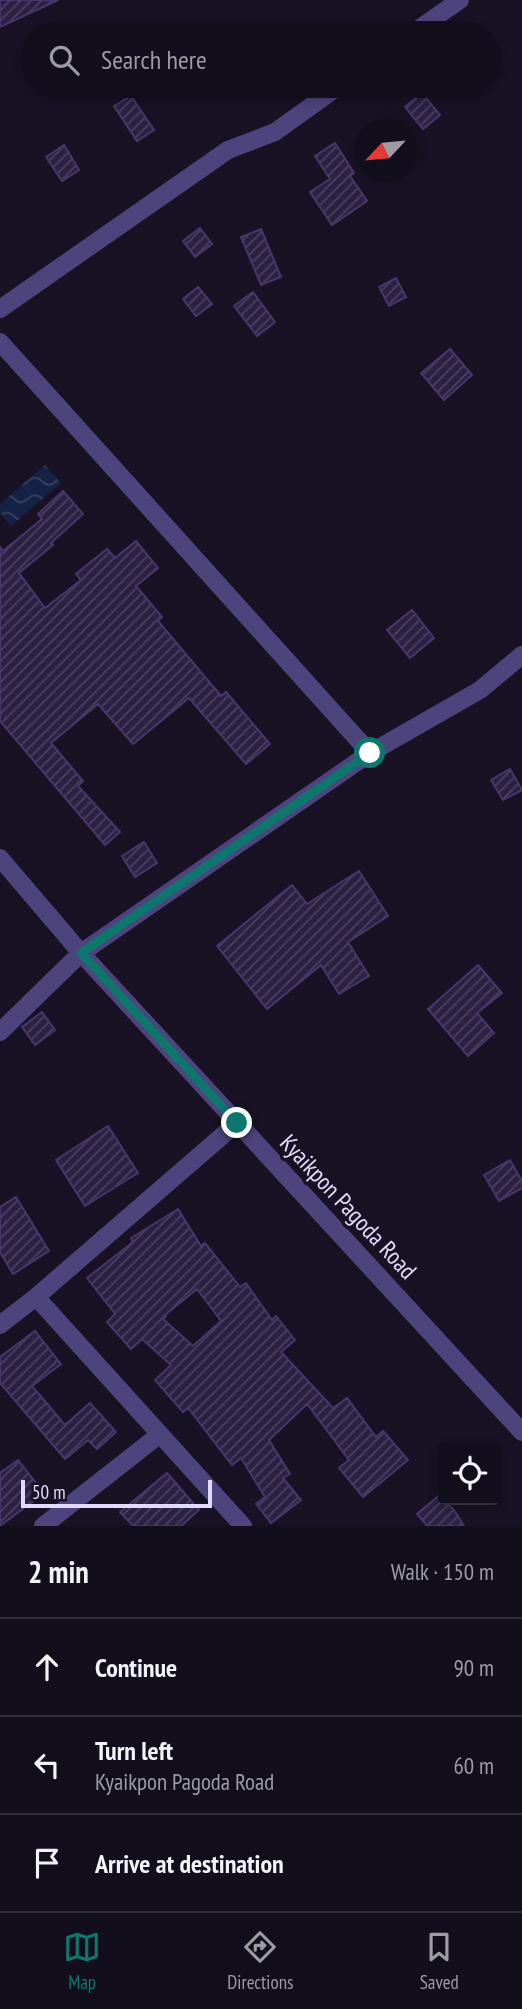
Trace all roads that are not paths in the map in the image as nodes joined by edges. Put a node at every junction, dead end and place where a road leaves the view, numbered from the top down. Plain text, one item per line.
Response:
1 (460, 0) edge
2 (430, 21) edge
3 (322, 98) edge
4 (0, 309) edge
5 (0, 342) edge
6 (522, 655) edge
7 (370, 753) junction
8 (0, 858) edge
9 (81, 953) junction
10 (0, 1032) edge
11 (237, 1123) junction
12 (36, 1297) junction
13 (0, 1325) edge
14 (522, 1432) edge
15 (159, 1434) junction
16 (43, 1526) edge
17 (243, 1526) edge

1 - 2 street
3 - 4 street
5 - 7 street
6 - 7 street
7 - 9 street
8 - 9 street, Kyaikpon Pagoda Road
9 - 10 street
9 - 11 street, Kyaikpon Pagoda Road
11 - 12 street
11 - 14 street, Kyaikpon Pagoda Road
12 - 13 street
12 - 15 street
15 - 16 street
15 - 17 street

